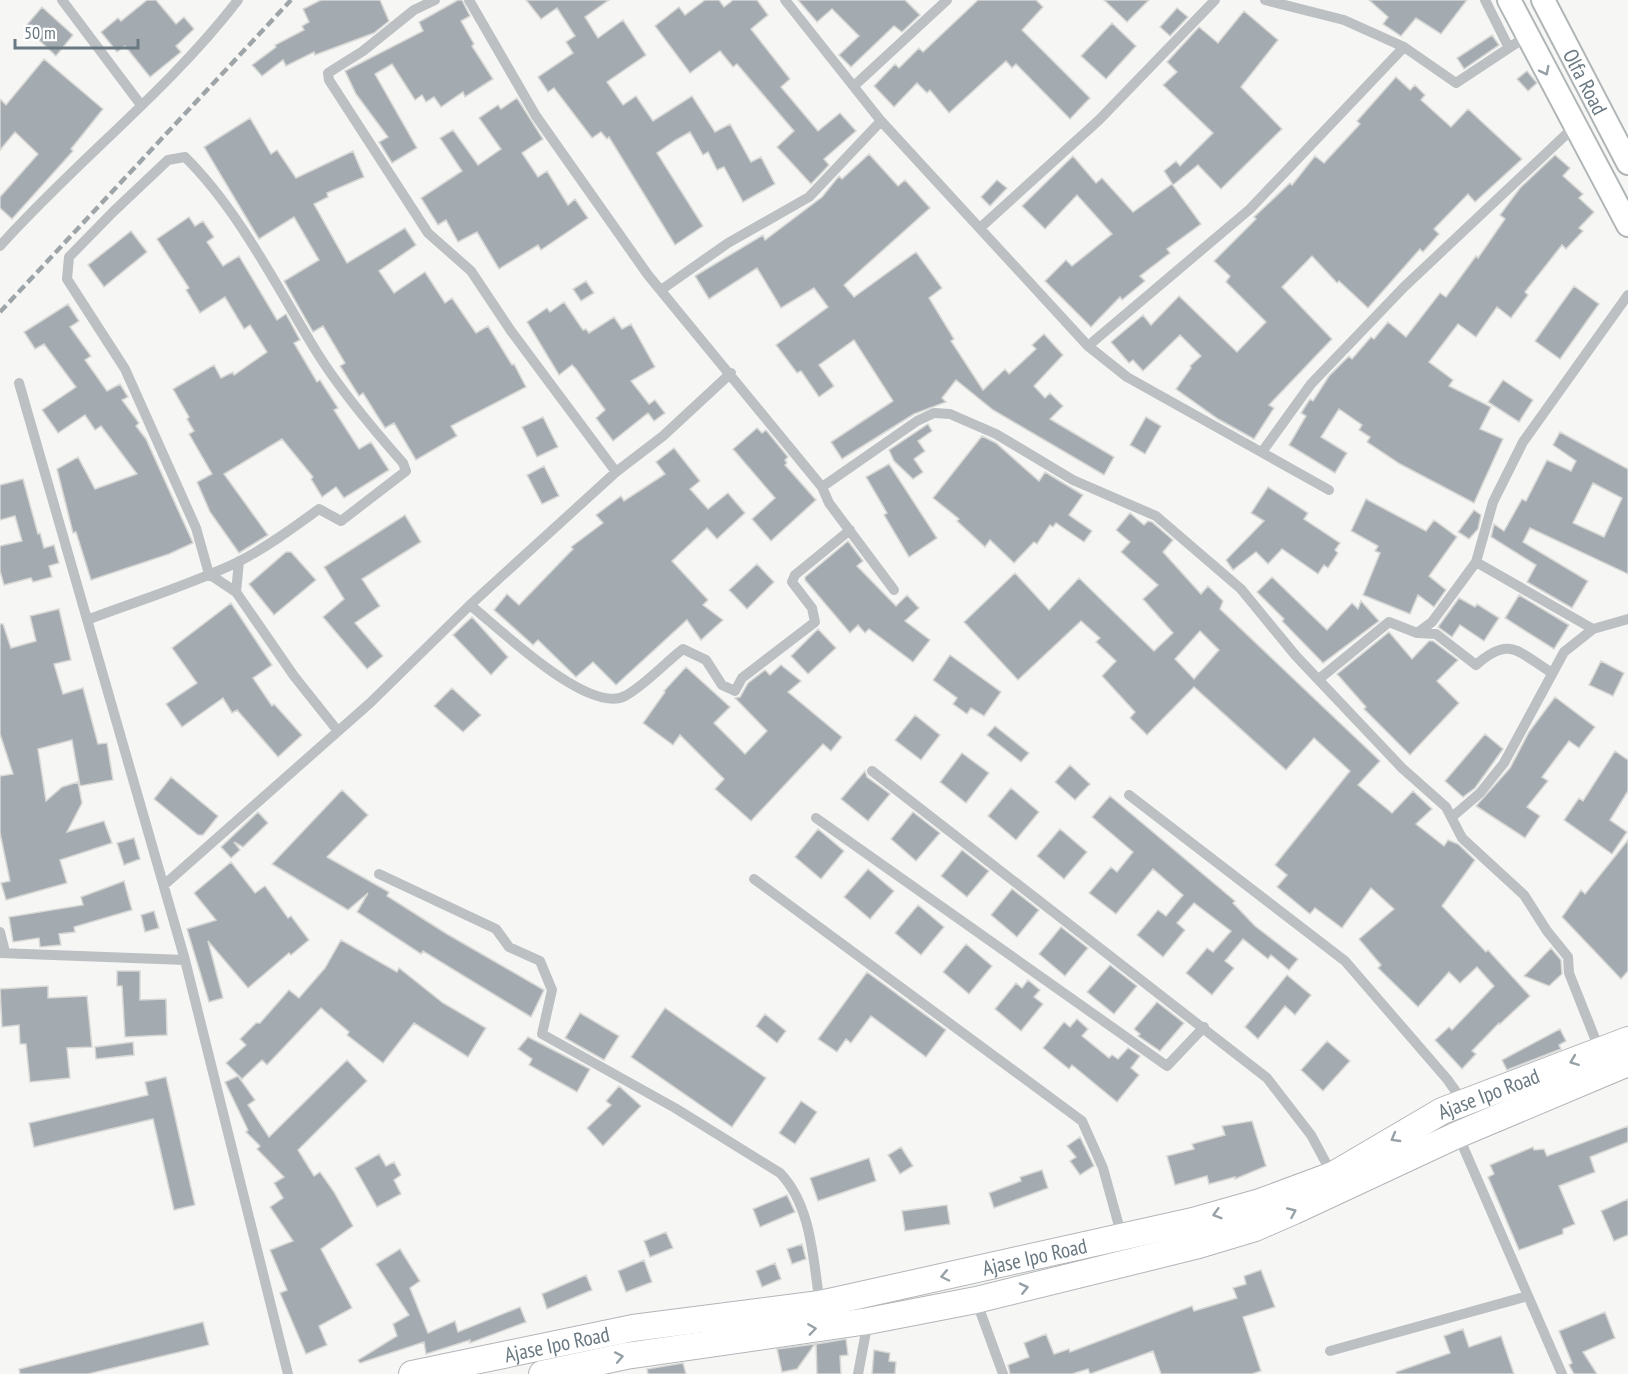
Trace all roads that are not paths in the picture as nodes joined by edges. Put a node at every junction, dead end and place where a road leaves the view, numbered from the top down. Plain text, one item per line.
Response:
1 (62, 0) edge
2 (238, 0) edge
3 (435, 0) edge
4 (469, 0) edge
5 (785, 0) edge
6 (946, 0) edge
7 (1215, 0) edge
8 (1265, 0) edge
9 (1485, 0) edge
10 (1509, 0) edge
11 (1543, 0) edge
12 (1518, 41) junction
13 (1404, 47) junction
14 (855, 85) junction
15 (141, 105) junction
16 (881, 121) junction
17 (1574, 127) junction
18 (1628, 164) edge
19 (1628, 225) edge
20 (980, 228) junction
21 (0, 246) edge
22 (661, 290) junction
23 (1628, 295) edge
24 (1088, 346) junction
25 (731, 373) junction
26 (19, 383) dead end
27 (1262, 452) junction
28 (616, 472) junction
29 (822, 486) junction
30 (1329, 490) dead end
31 (850, 530) junction
32 (239, 561) junction
33 (1476, 562) junction
34 (209, 574) junction
35 (894, 590) dead end
36 (236, 592) junction
37 (470, 605) junction
38 (1628, 619) edge
39 (87, 621) junction
40 (1593, 629) junction
41 (1417, 633) junction
42 (1552, 673) junction
43 (1319, 679) junction
44 (337, 730) junction
45 (872, 771) dead end
46 (1129, 795) dead end
47 (1452, 817) junction
48 (816, 818) dead end
49 (379, 874) dead end
50 (754, 879) dead end
51 (164, 885) junction
52 (0, 932) edge
53 (3, 952) edge
54 (185, 960) junction
55 (1204, 1027) junction
56 (1628, 1040) edge
57 (1600, 1051) junction
58 (1628, 1063) edge
59 (1464, 1103) junction
60 (1458, 1135) junction
61 (1332, 1175) junction
62 (1122, 1238) junction
63 (1528, 1296) junction
64 (976, 1300) junction
65 (820, 1304) junction
66 (866, 1307) junction
67 (1330, 1351) dead end
68 (288, 1374) edge
69 (412, 1374) edge
70 (542, 1374) edge
71 (858, 1374) edge
72 (1003, 1374) edge
73 (1562, 1374) edge

1 - 15 street
2 - 15 street
3 - 28 street
4 - 22 street
5 - 14 street
6 - 14 street
7 - 20 street
8 - 13 street
9 - 12 street
10 - 12 main road
11 - 18 main road, Olfa Road
12 - 13 street
12 -> 17 main road
13 - 24 street
14 - 16 street
15 - 21 street
16 - 20 street
16 - 22 street
17 - 19 main road
17 - 27 street
20 - 24 street
22 - 25 street
23 - 33 street
24 - 27 street
25 - 28 street
25 - 29 street
26 - 39 street
27 - 30 street
28 - 37 street
29 - 31 street
29 - 43 street
31 - 35 street
31 - 37 street
32 - 34 street
32 - 34 street
32 - 36 street
33 - 40 street
33 - 41 street
34 - 36 street
34 - 39 street
36 - 44 street
37 - 44 street
38 - 40 street
39 - 51 street
40 - 42 street
41 - 42 street
41 - 43 street
42 - 47 street
43 - 47 street
44 - 51 street
45 - 55 street
46 - 59 street
47 - 57 street
48 - 55 street
49 - 65 street
50 - 62 street
51 - 54 street
52 - 53 street
53 - 54 street
54 - 68 street
55 - 61 street
56 - 57 highway, Ajase Ipo Road
57 -> 59 highway, Ajase Ipo Road
58 - 60 highway, Ajase Ipo Road
59 -> 61 highway, Ajase Ipo Road
60 - 63 street
64 -> 60 highway, Ajase Ipo Road
61 -> 62 highway, Ajase Ipo Road
62 -> 66 highway, Ajase Ipo Road
63 - 67 street
63 - 73 street
64 - 66 highway, Ajase Ipo Road
64 - 72 street
65 - 66 highway, Ajase Ipo Road
65 - 69 highway, Ajase Ipo Road
70 -> 66 highway, Ajase Ipo Road
66 - 71 street

